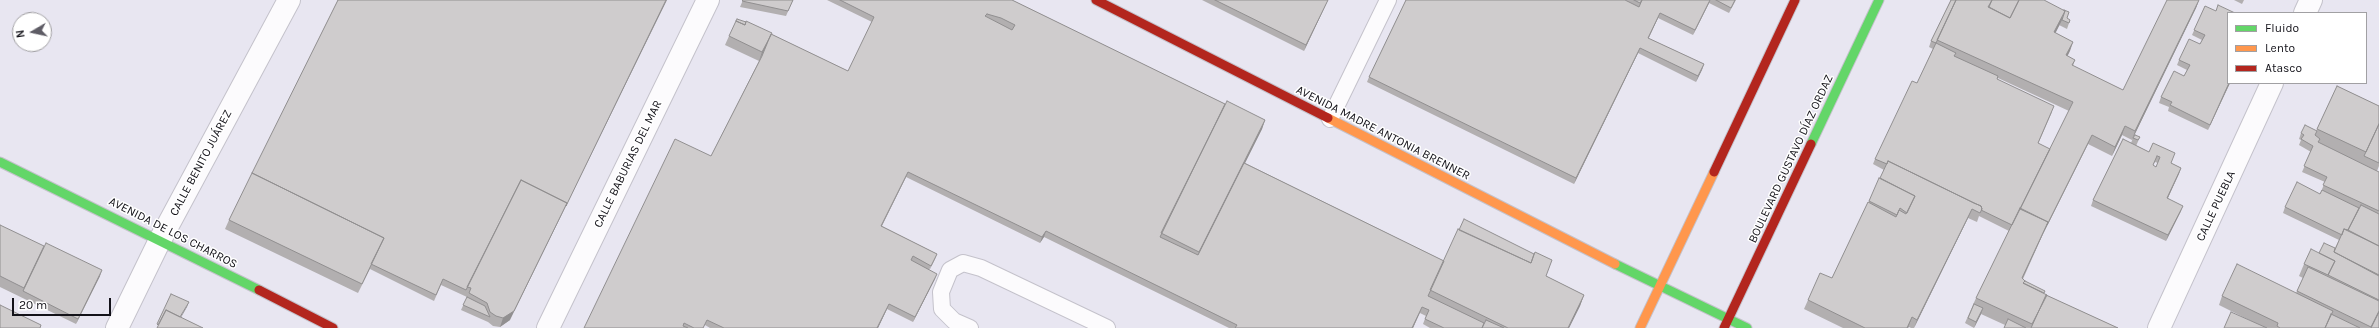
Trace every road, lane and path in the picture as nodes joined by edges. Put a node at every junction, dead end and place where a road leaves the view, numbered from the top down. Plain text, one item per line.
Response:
1 (289, 0) edge
2 (708, 0) edge
3 (1096, 0) edge
4 (1388, 0) edge
5 (1795, 0) edge
6 (1879, 0) edge
7 (2311, 0) edge
8 (2305, 12) edge
9 (2272, 84) edge
10 (1330, 119) junction
11 (0, 162) edge
12 (160, 240) junction
13 (1660, 287) junction
14 (1728, 319) junction
15 (117, 328) edge
16 (334, 328) edge
17 (548, 328) edge
18 (970, 328) edge
19 (1107, 328) edge
20 (1640, 328) edge
21 (1724, 328) edge
22 (1747, 328) edge
23 (2159, 328) edge

1 - 12 street, CALLE BENITO JUÁREZ
2 - 17 street, CALLE BABURIAS DEL MAR
3 - 10 street, AVENIDA MADRE ANTONIA BRENNER
4 - 10 lane
5 - 13 street
6 - 14 street, BOULEVARD GUSTAVO DÍAZ ORDAZ
7 - 8 street
9 - 23 street, CALLE PUEBLA
10 - 13 street, AVENIDA MADRE ANTONIA BRENNER
11 - 12 street, AVENIDA DE LOS CHARROS
12 - 15 street, CALLE BENITO JUÁREZ
12 - 16 street, AVENIDA DE LOS CHARROS
13 - 14 street, AVENIDA MADRE ANTONIA BRENNER
13 - 20 street
14 - 21 street, BOULEVARD GUSTAVO DÍAZ ORDAZ
14 - 22 street, AVENIDA MADRE ANTONIA BRENNER
18 - 19 lane

